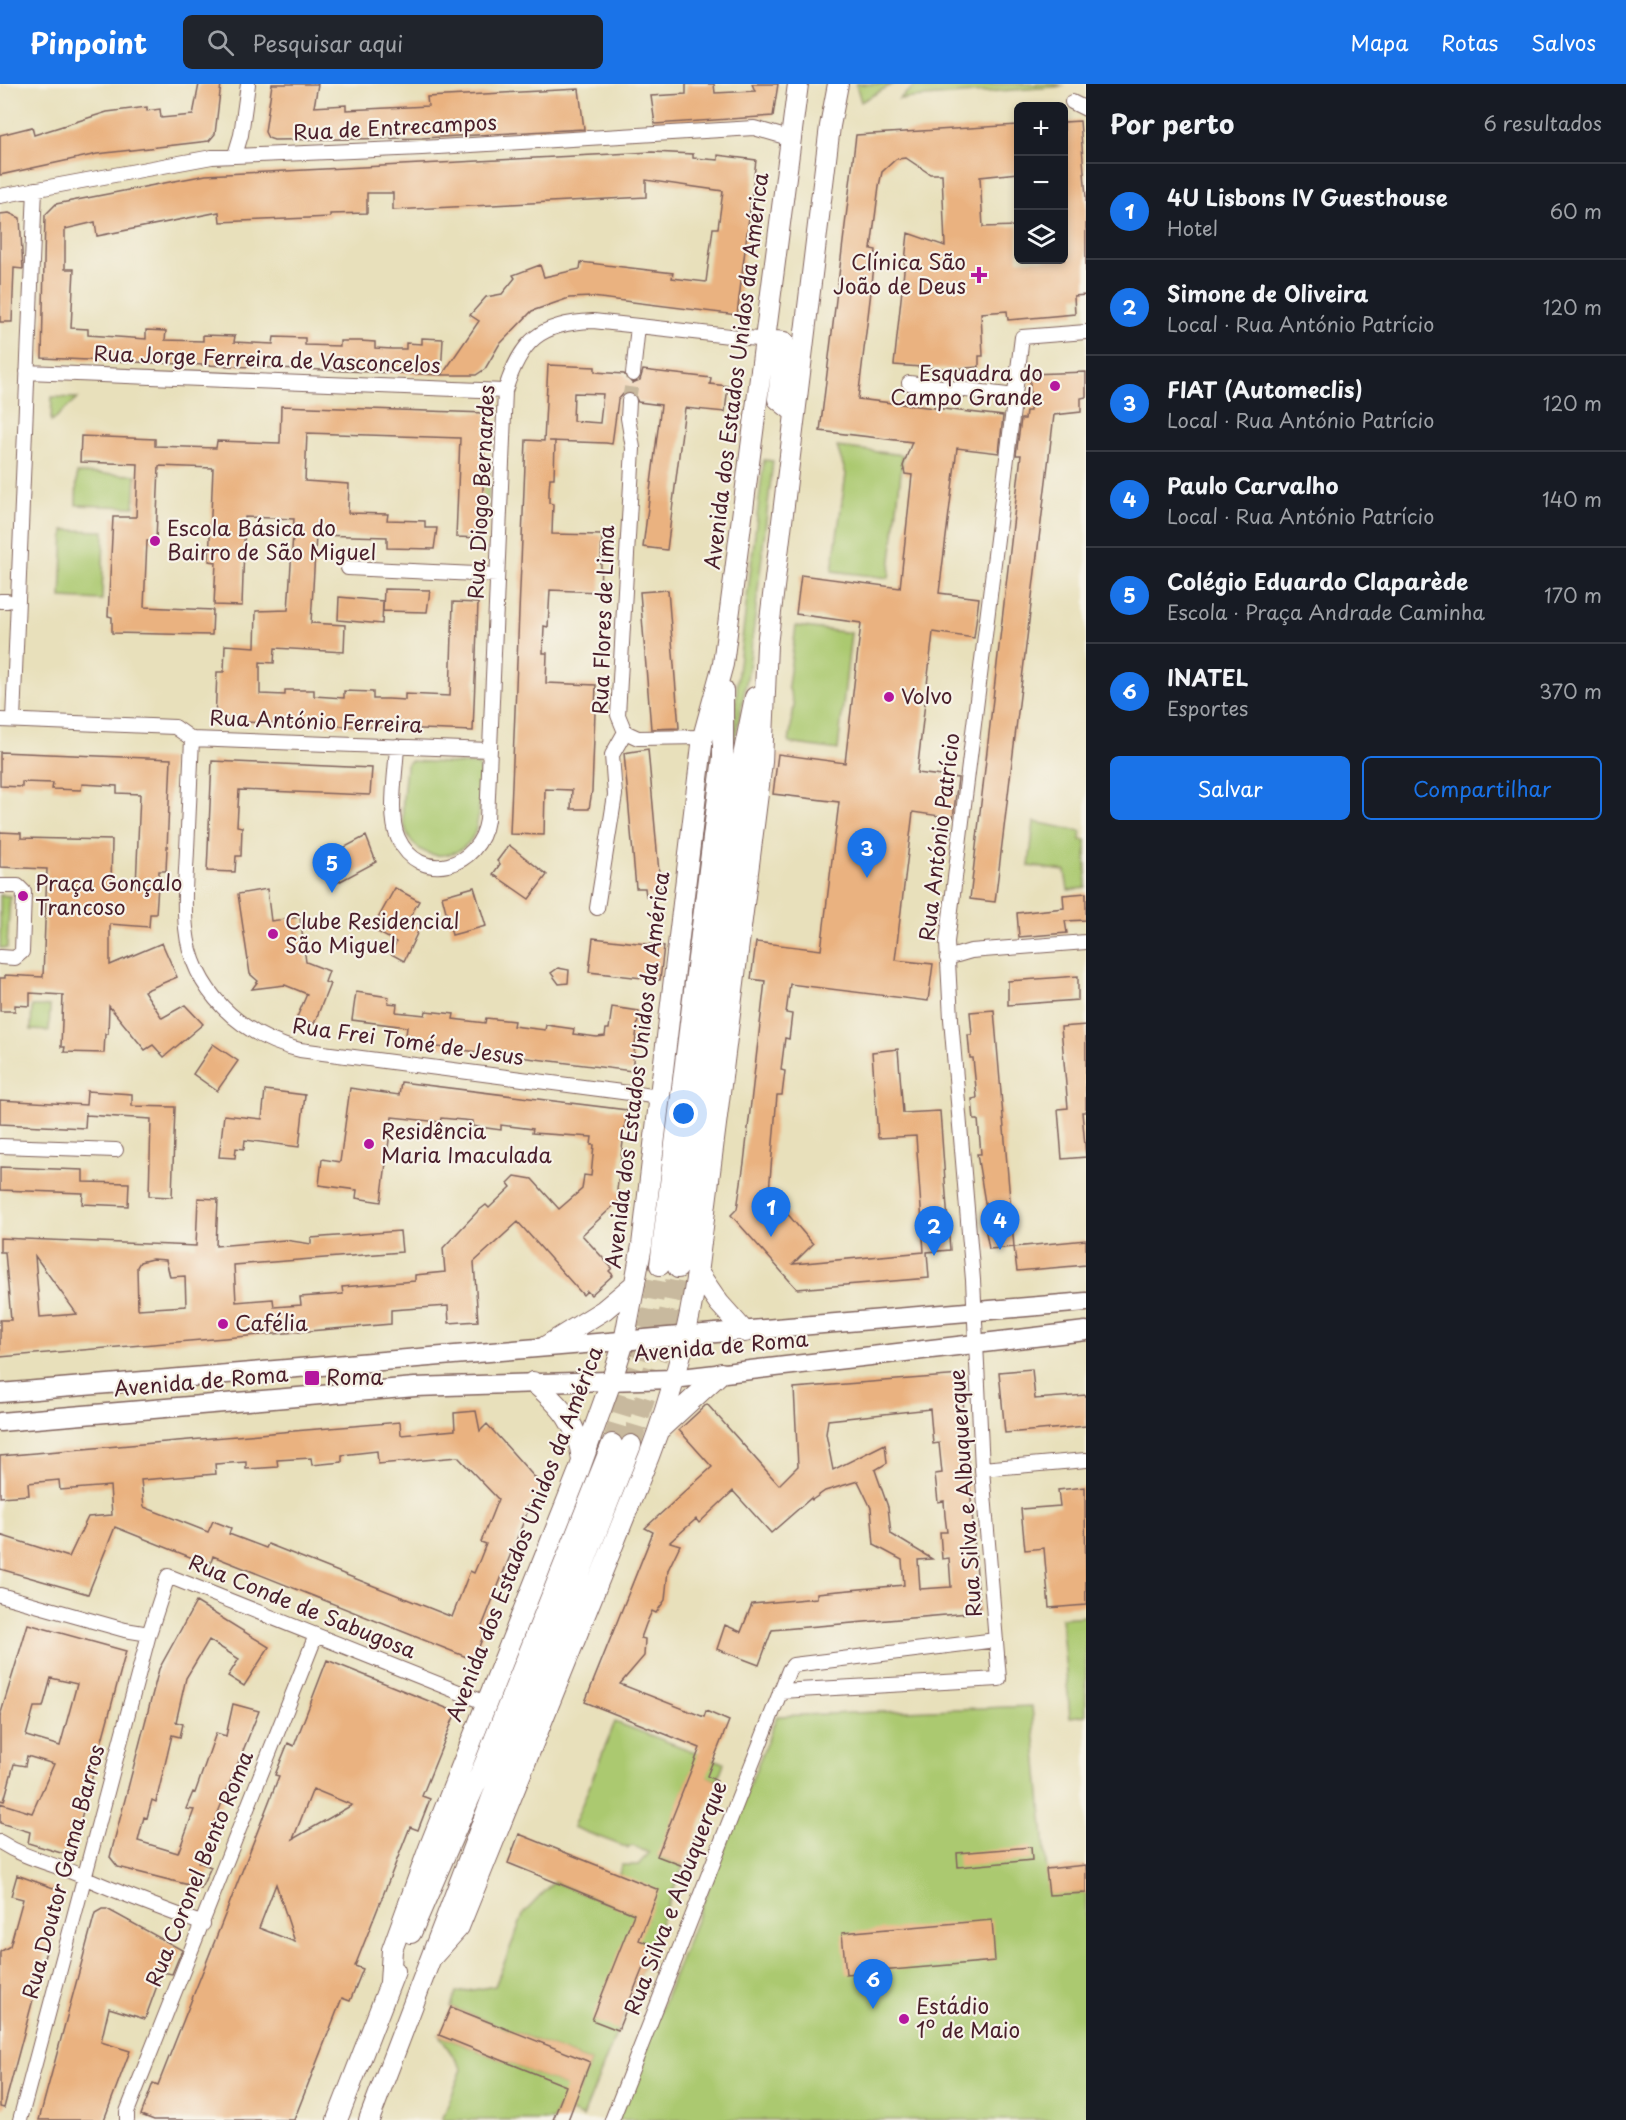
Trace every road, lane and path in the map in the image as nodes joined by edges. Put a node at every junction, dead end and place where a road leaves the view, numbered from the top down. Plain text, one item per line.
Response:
1 (248, 84) edge
2 (798, 84) edge
3 (838, 84) edge
4 (1072, 102) dead end
5 (1086, 109) edge
6 (791, 143) junction
7 (236, 155) junction
8 (35, 189) junction
9 (0, 196) edge
10 (638, 326) junction
11 (1086, 332) edge
12 (766, 340) junction
13 (27, 372) junction
14 (633, 374) tunnel mouth
15 (909, 383) dead end
16 (505, 391) junction
17 (1015, 396) junction
18 (629, 401) tunnel mouth
19 (794, 412) junction
20 (348, 568) dead end
21 (497, 575) junction
22 (723, 664) junction
23 (6, 720) edge
24 (625, 732) junction
25 (703, 737) junction
26 (192, 739) junction
27 (397, 746) junction
28 (490, 750) junction
29 (0, 885) edge
30 (597, 908) dead end
31 (1086, 942) edge
32 (0, 957) edge
33 (947, 958) junction
34 (660, 1097) junction
35 (0, 1146) edge
36 (116, 1150) dead end
37 (678, 1268) junction
38 (635, 1284) junction
39 (1086, 1302) edge
40 (975, 1312) junction
41 (1086, 1331) edge
42 (746, 1332) junction
43 (683, 1338) junction
44 (624, 1342) junction
45 (977, 1344) junction
46 (546, 1346) junction
47 (721, 1373) junction
48 (673, 1378) junction
49 (612, 1379) junction
50 (533, 1382) junction
51 (0, 1393) edge
52 (0, 1422) edge
53 (658, 1431) junction
54 (1086, 1460) edge
55 (582, 1462) junction
56 (982, 1469) junction
57 (0, 1595) edge
58 (149, 1634) junction
59 (316, 1635) junction
60 (996, 1640) junction
61 (780, 1691) junction
62 (486, 1703) junction
63 (0, 1842) edge
64 (85, 1877) junction
65 (203, 1924) junction
66 (433, 1956) junction
67 (390, 1982) junction
68 (20, 2120) edge
69 (127, 2120) edge
70 (337, 2120) edge
71 (369, 2120) edge
72 (612, 2120) edge

1 - 7 street
2 - 6 main road, Avenida dos Estados Unidos da América
3 - 19 main road, Avenida dos Estados Unidos da América
4 - 5 street
6 - 7 street, Rua de Entrecampos
6 - 12 main road, Avenida dos Estados Unidos da América
7 - 8 street, Rua de Entrecampos
8 - 9 street, Rua de Entrecampos
8 - 13 street
10 - 12 street, Rua Diogo Bernardes
10 - 14 street
10 - 16 street, Rua Diogo Bernardes
11 - 17 street, Rua António Patrício
12 - 19 main road
12 - 22 main road, Avenida dos Estados Unidos da América
13 - 16 street, Rua Jorge Ferreira de Vasconcelos
13 - 23 street
15 - 17 street
16 - 21 street, Rua Diogo Bernardes
17 - 33 street, Rua António Patrício
18 - 24 street, Rua Flores de Lima
19 - 37 main road, Avenida dos Estados Unidos da América
20 - 21 street
21 - 28 street, Rua Diogo Bernardes
22 - 25 main road, Avenida dos Estados Unidos da América
22 - 37 main road, Avenida dos Estados Unidos da América
23 - 26 street, Rua António Ferreira
24 - 25 street
24 - 30 street, Rua Flores de Lima
25 - 34 main road, Avenida dos Estados Unidos da América
26 - 27 street, Rua António Ferreira
26 - 34 street, Rua Frei Tomé de Jesus
27 - 28 street, Rua António Ferreira
27 - 28 street
29 - 32 street
31 - 33 street
33 - 40 street, Rua António Patrício
34 - 38 main road, Avenida dos Estados Unidos da América
35 - 36 street
37 - 42 main road
37 - 43 main road, Avenida dos Estados Unidos da América
38 - 44 main road, Avenida dos Estados Unidos da América
38 - 46 main road
39 - 40 main road, Avenida de Roma
40 - 42 main road, Avenida de Roma
40 - 45 street, Rua António Patrício
41 - 45 main road, Avenida de Roma
42 - 43 main road, Avenida de Roma
43 - 44 main road, Avenida de Roma
43 - 48 main road, Avenida dos Estados Unidos da América
44 - 46 main road, Avenida de Roma
44 - 49 main road, Avenida dos Estados Unidos da América
45 - 47 main road, Avenida de Roma
45 - 56 street, Rua Silva e Albuquerque
46 - 51 main road, Avenida de Roma
47 - 48 main road, Avenida de Roma
47 - 53 main road
48 - 49 main road, Avenida de Roma
48 - 53 main road, Avenida dos Estados Unidos da América
49 - 50 main road, Avenida de Roma
49 - 55 main road, Avenida dos Estados Unidos da América
50 - 52 main road, Avenida de Roma
50 - 55 main road
53 - 66 main road, Avenida dos Estados Unidos da América
54 - 56 street
55 - 62 main road, Avenida dos Estados Unidos da América
56 - 60 street, Rua Silva e Albuquerque
57 - 58 street
58 - 59 street, Rua Conde de Sabugosa
58 - 64 street, Rua Doutor Gama Barros
59 - 62 street, Rua Conde de Sabugosa
59 - 65 street, Rua Coronel Bento Roma
60 - 61 street, Rua Silva e Albuquerque
60 - 61 street, Rua Silva e Albuquerque
61 - 72 street, Rua Silva e Albuquerque
62 - 67 main road, Avenida dos Estados Unidos da América
63 - 64 street
64 - 65 street
64 - 68 street, Rua Doutor Gama Barros
65 - 69 street, Rua Coronel Bento Roma
66 - 67 main road, Avenida dos Estados Unidos da América
66 - 71 main road, Avenida dos Estados Unidos da América
67 - 70 main road, Avenida dos Estados Unidos da América

